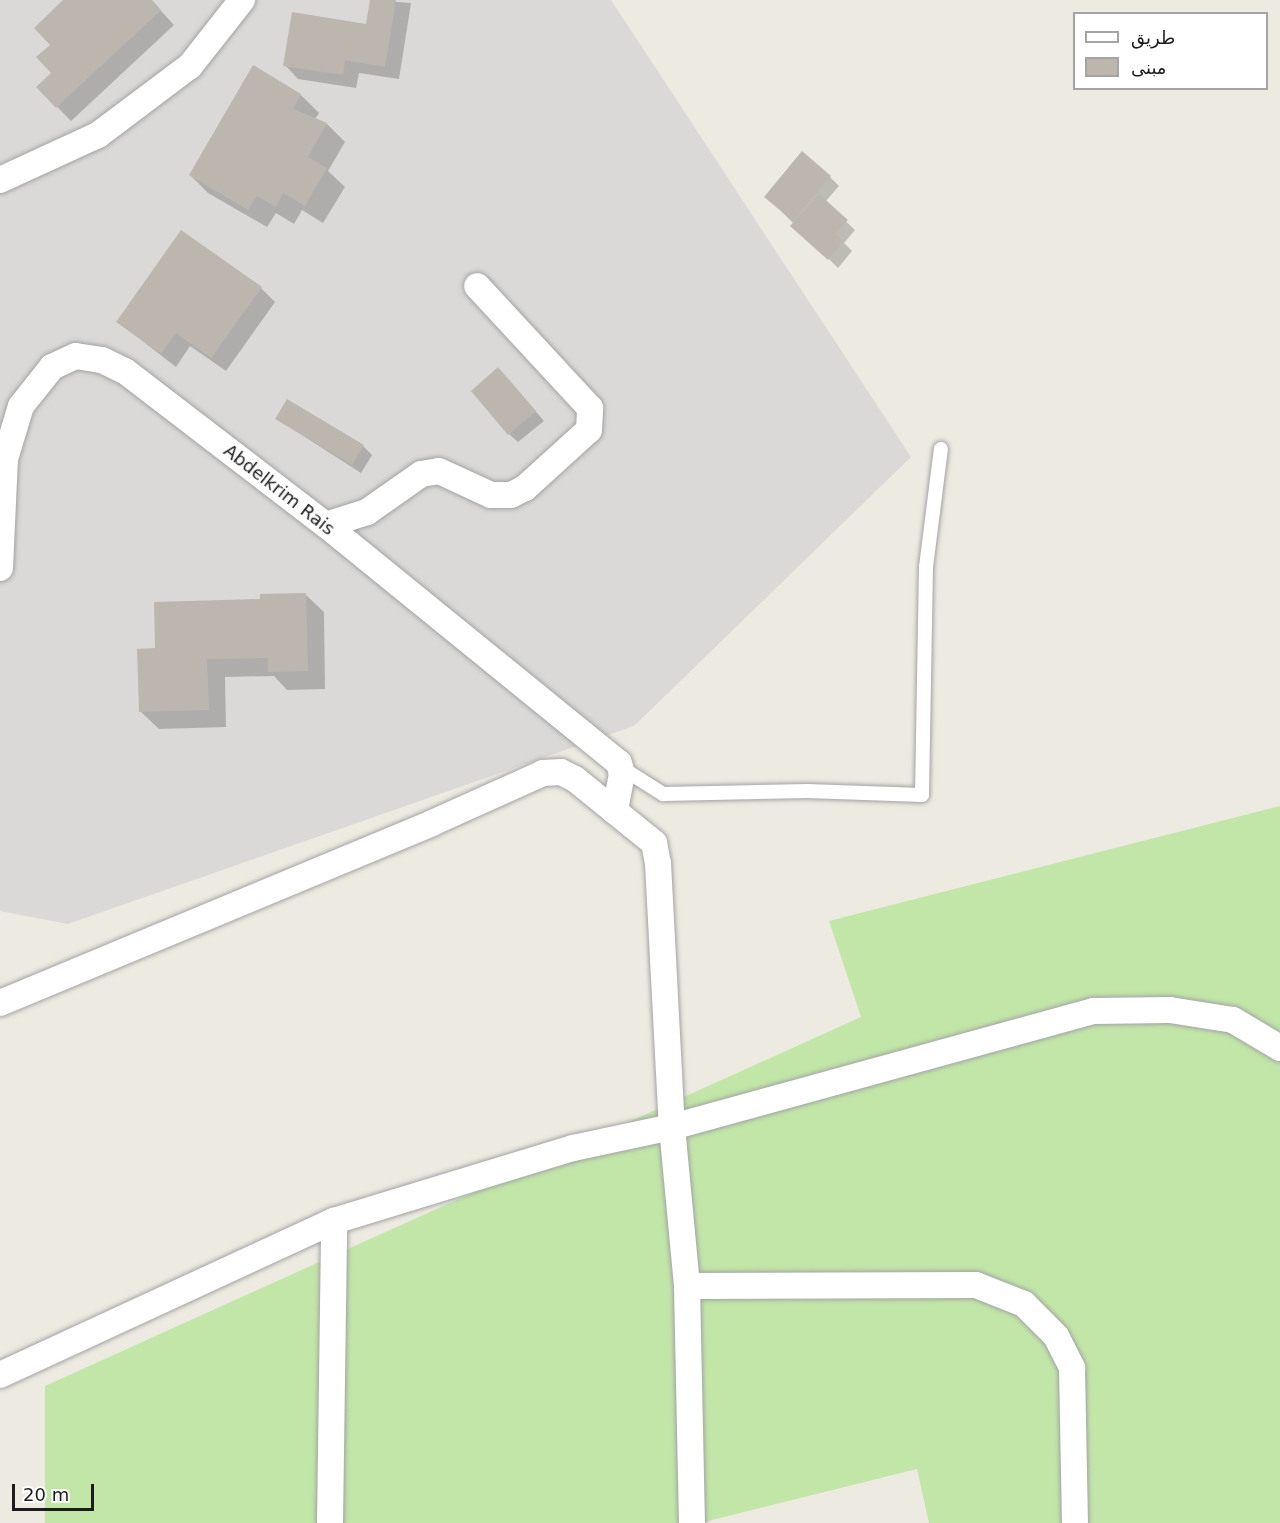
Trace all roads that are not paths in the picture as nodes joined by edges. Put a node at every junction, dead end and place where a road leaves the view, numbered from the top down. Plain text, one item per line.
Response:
1 (243, 0) edge
2 (0, 180) edge
3 (477, 286) dead end
4 (941, 449) dead end
5 (326, 525) junction
6 (0, 568) edge
7 (622, 768) junction
8 (615, 811) junction
9 (0, 1003) edge
10 (1280, 1048) edge
11 (672, 1127) junction
12 (334, 1221) junction
13 (687, 1286) junction
14 (0, 1375) edge
15 (330, 1523) edge
16 (692, 1523) edge
17 (1075, 1523) edge

1 - 2 street
3 - 5 street
4 - 7 lane
5 - 6 street, Abdelkrim Rais
5 - 7 street, Abdelkrim Rais
7 - 8 street
8 - 9 street
8 - 11 street
10 - 11 street
11 - 12 street
11 - 13 street
12 - 14 street
12 - 15 street
13 - 16 street
13 - 17 street

